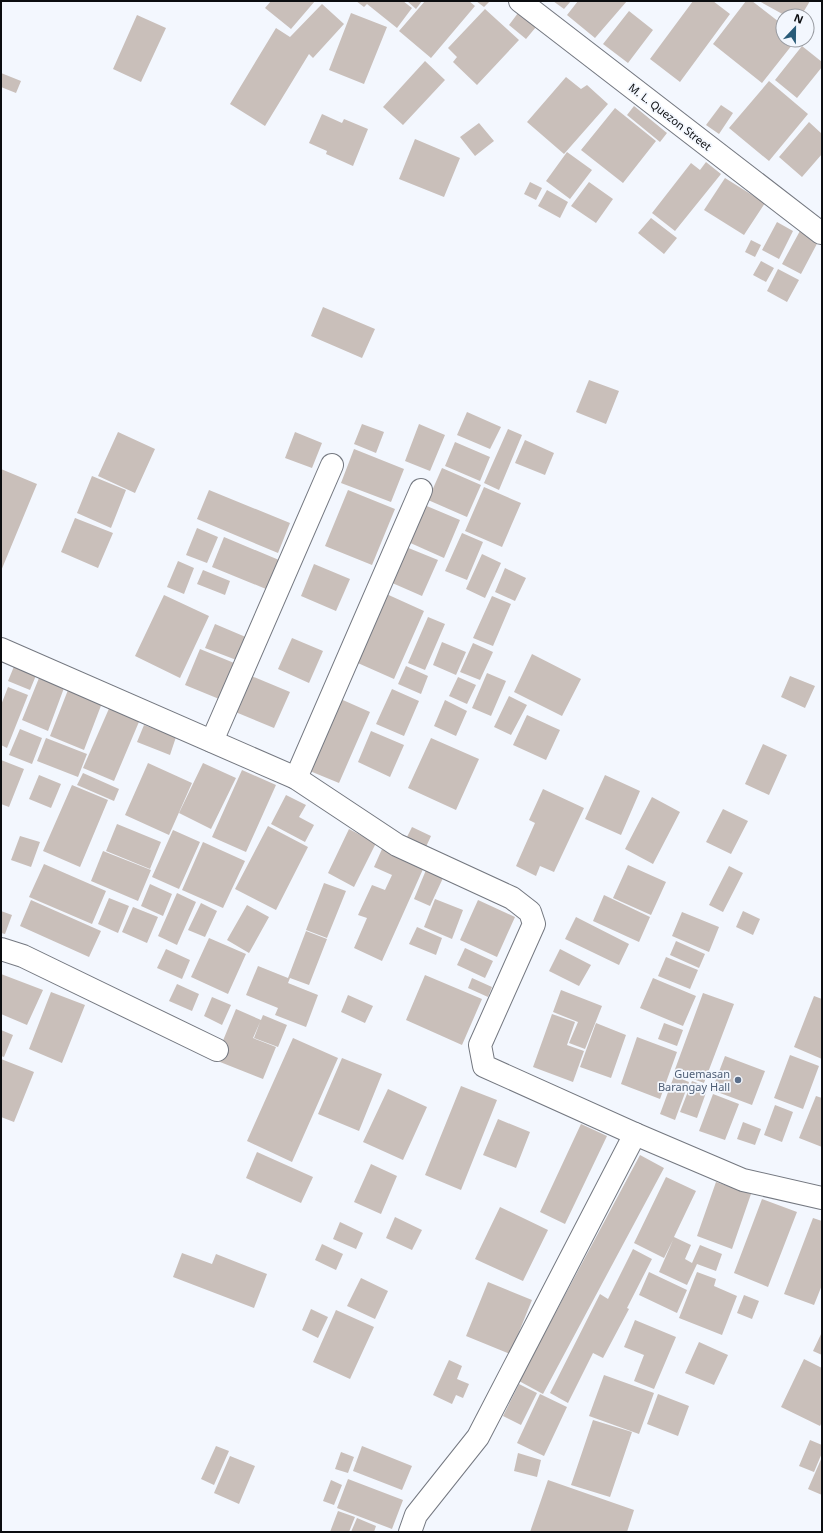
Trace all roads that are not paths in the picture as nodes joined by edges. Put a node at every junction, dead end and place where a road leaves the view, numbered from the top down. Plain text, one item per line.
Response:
1 (520, 1) edge
2 (821, 233) edge
3 (332, 465) dead end
4 (421, 490) dead end
5 (1, 649) edge
6 (212, 741) junction
7 (296, 778) junction
8 (1, 949) edge
9 (217, 1050) dead end
10 (635, 1134) junction
11 (822, 1198) edge
12 (410, 1532) edge

1 - 2 street, M. L. Quezon Street
3 - 6 street
4 - 7 street
5 - 6 street
6 - 7 street
7 - 10 street
8 - 9 street
10 - 11 street
10 - 12 street

